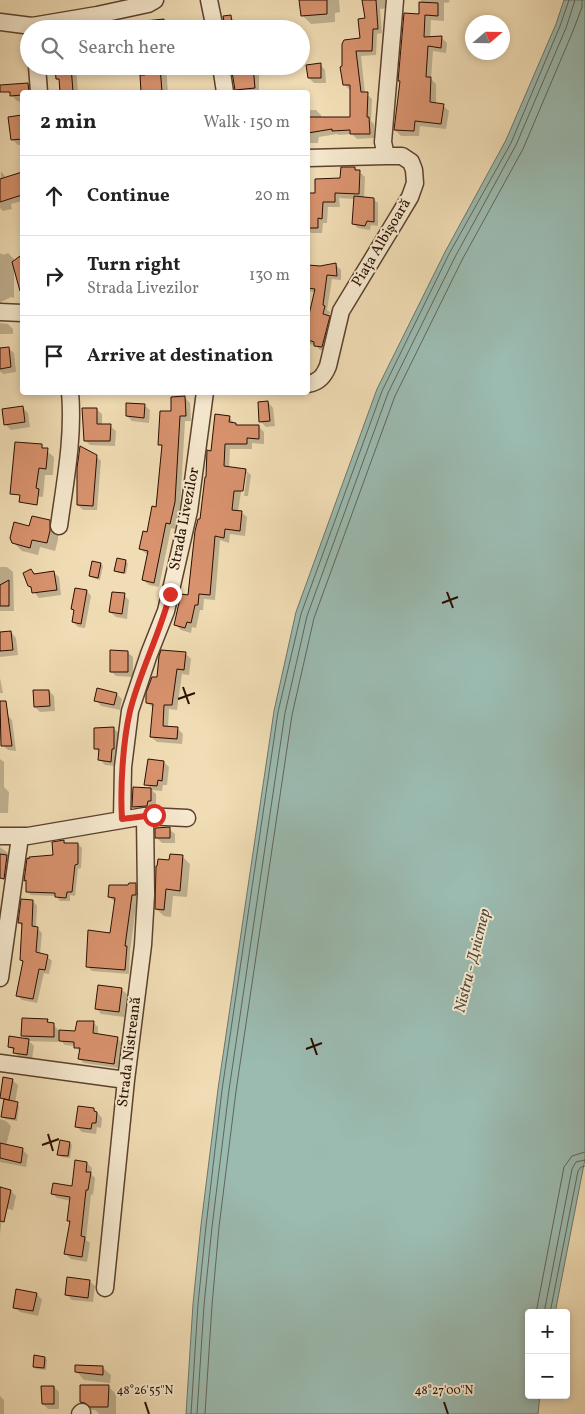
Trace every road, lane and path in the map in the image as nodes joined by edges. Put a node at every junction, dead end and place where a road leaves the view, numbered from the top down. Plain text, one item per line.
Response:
1 (155, 0) edge
2 (209, 0) edge
3 (395, 0) edge
4 (72, 20) edge
5 (213, 20) edge
6 (0, 22) edge
7 (20, 26) edge
8 (37, 75) edge
9 (222, 75) edge
10 (39, 90) edge
11 (225, 90) edge
12 (386, 156) junction
13 (310, 158) edge
14 (0, 312) edge
15 (20, 313) edge
16 (313, 382) edge
17 (70, 395) edge
18 (205, 395) edge
19 (59, 526) dead end
20 (146, 816) junction
21 (187, 818) dead end
22 (122, 819) junction
23 (0, 836) edge
24 (20, 837) junction
25 (0, 978) edge
26 (0, 1063) edge
27 (126, 1080) junction
28 (106, 1288) dead end

1 - 4 street
2 - 5 street
3 - 12 street
6 - 7 street
8 - 10 street
9 - 11 street
12 - 13 street
12 - 16 street, Piața Albișoară
14 - 15 street
17 - 19 street
18 - 22 street, Strada Livezilor
20 - 21 street
20 - 22 street
20 - 27 street, Strada Nistreană
22 - 24 street
23 - 24 street
24 - 25 street
26 - 27 street
27 - 28 street, Strada Nistreană

